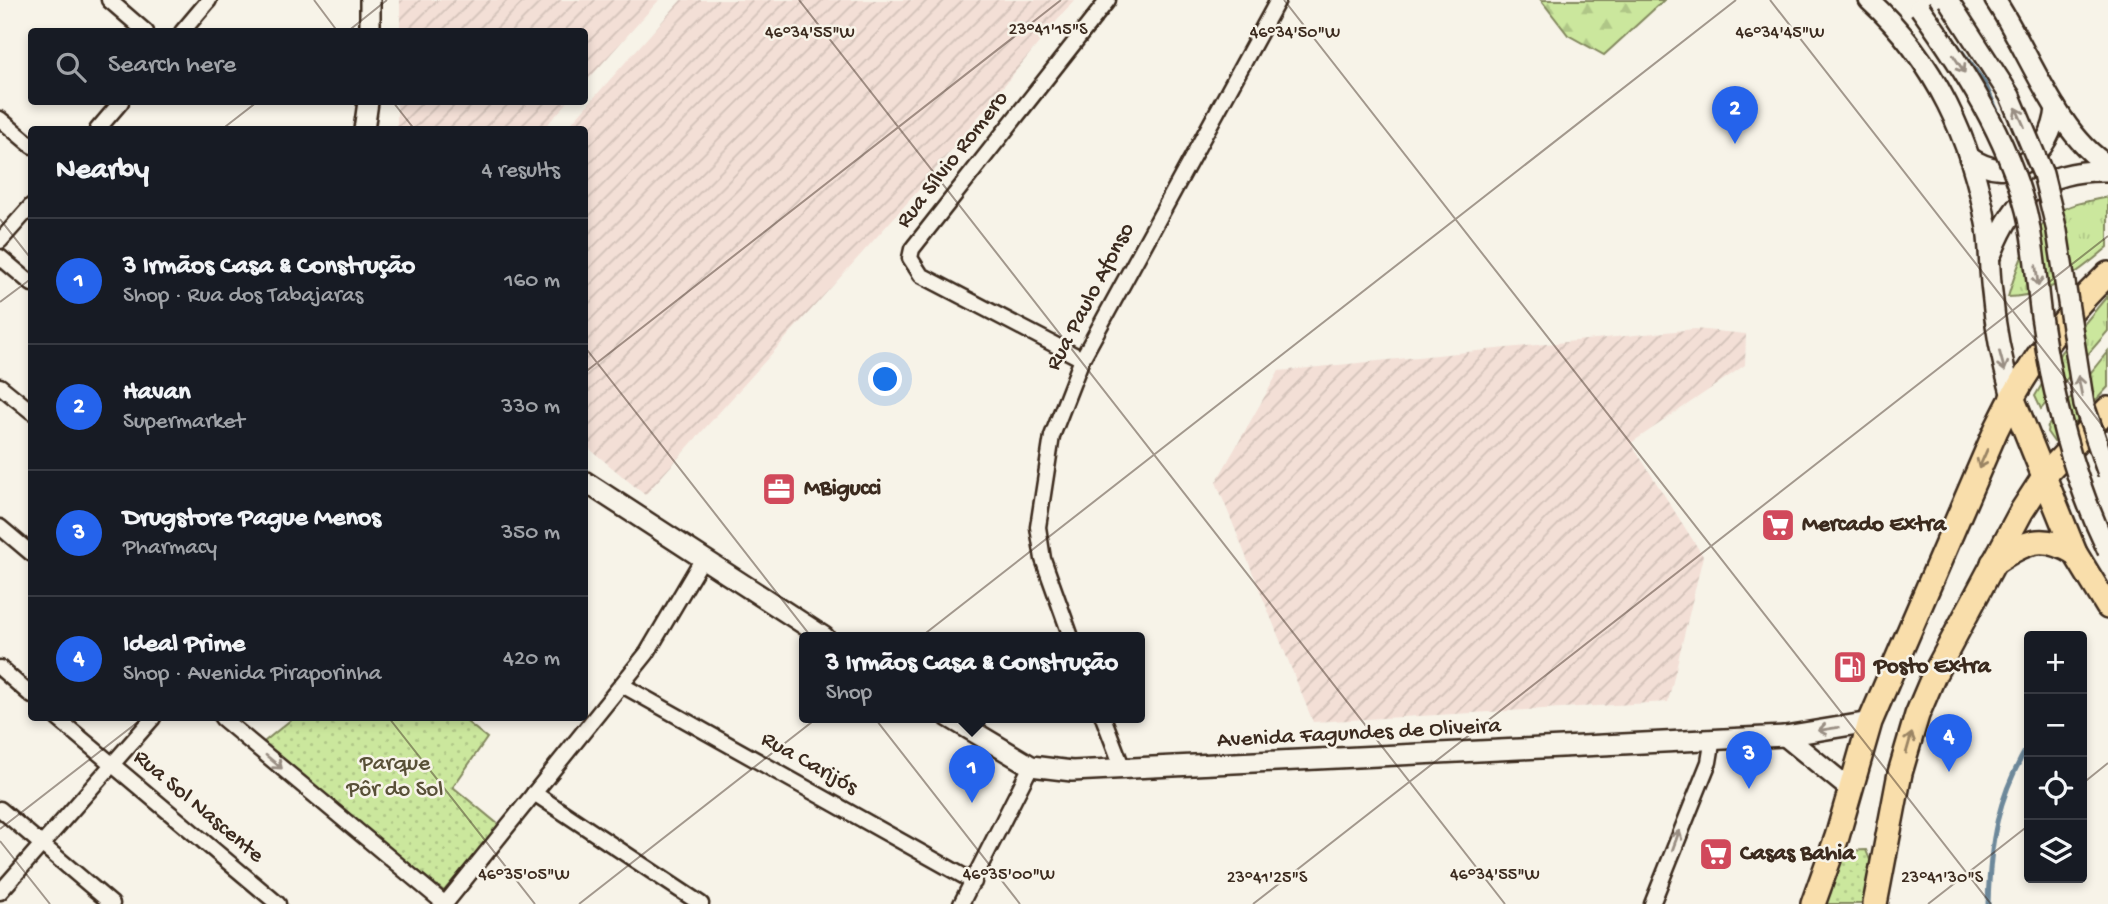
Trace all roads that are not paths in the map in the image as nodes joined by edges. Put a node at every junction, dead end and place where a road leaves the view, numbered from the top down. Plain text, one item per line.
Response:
1 (109, 0) edge
2 (209, 0) edge
3 (370, 0) edge
4 (1108, 0) edge
5 (1278, 0) edge
6 (1869, 0) edge
7 (1912, 0) edge
8 (1948, 0) edge
9 (1995, 0) edge
10 (141, 28) edge
11 (185, 28) edge
12 (370, 28) edge
13 (118, 105) edge
14 (368, 105) edge
15 (2056, 108) junction
16 (0, 119) edge
17 (100, 126) edge
18 (365, 126) edge
19 (28, 143) edge
20 (1969, 157) junction
21 (2108, 165) edge
22 (2108, 171) edge
23 (28, 210) edge
24 (0, 241) edge
25 (0, 257) edge
26 (1989, 258) junction
27 (2108, 274) edge
28 (28, 281) edge
29 (1082, 359) junction
30 (0, 386) edge
31 (2012, 397) junction
32 (28, 409) edge
33 (2108, 409) edge
34 (2108, 474) edge
35 (2045, 475) junction
36 (588, 484) edge
37 (0, 527) edge
38 (28, 551) edge
39 (2108, 551) edge
40 (2075, 553) junction
41 (703, 558) junction
42 (1990, 565) junction
43 (2090, 578) junction
44 (2108, 607) edge
45 (816, 632) edge
46 (1069, 632) edge
47 (0, 668) edge
48 (622, 685) junction
49 (28, 692) edge
50 (60, 721) edge
51 (150, 721) edge
52 (226, 721) edge
53 (1870, 722) junction
54 (959, 723) edge
55 (1105, 723) edge
56 (1785, 736) junction
57 (1713, 738) junction
58 (111, 765) junction
59 (1031, 766) junction
60 (1123, 769) junction
61 (1852, 790) junction
62 (534, 793) junction
63 (0, 809) edge
64 (40, 844) junction
65 (974, 882) junction
66 (0, 892) edge
67 (112, 904) edge
68 (278, 904) edge
69 (445, 904) edge
70 (701, 904) edge
71 (961, 904) edge
72 (1652, 904) edge
73 (1813, 904) edge
74 (1875, 904) edge

1 - 10 street
2 - 11 street
3 - 12 main road
4 - 29 street, Rua Sílvio Romero
5 - 29 street, Rua Paulo Afonso
6 - 20 main road
7 -> 39 main road, bridge
34 -> 8 main road, bridge
9 - 15 main road
13 - 17 street
14 - 18 main road
15 - 20 main road
15 - 21 main road
16 - 19 street
20 - 26 main road
22 - 26 main road
23 - 24 street
25 - 28 street
26 -> 31 main road
27 - 31 main road
29 - 46 street, Rua Paulo Afonso
30 - 32 street
31 - 35 main road
31 -> 53 main road
33 - 35 main road
35 - 40 main road
35 - 42 main road
36 - 41 main road
37 - 38 street
39 - 43 main road
40 - 42 main road
40 - 43 main road
41 - 45 main road
41 - 48 street
74 -> 42 main road
43 - 44 main road
47 - 49 street
48 - 62 street
48 - 65 street, Rua Carijós
50 - 58 street, Rua Sol Nascente
51 - 58 street
52 -> 69 street
53 -> 56 main road, Avenida Fagundes de Oliveira
53 - 61 main road
54 - 59 main road, Avenida Fagundes de Oliveira
55 - 60 street
56 - 57 main road, Avenida Fagundes de Oliveira
56 - 61 main road
57 - 60 main road, Avenida Fagundes de Oliveira
72 -> 57 street
58 - 64 street
58 - 68 street, Rua Sol Nascente
59 - 60 main road, Avenida Fagundes de Oliveira
59 - 65 street
61 - 73 main road
62 - 69 street
62 - 70 street
63 - 64 street
64 - 66 street
64 - 67 street
65 - 71 street

